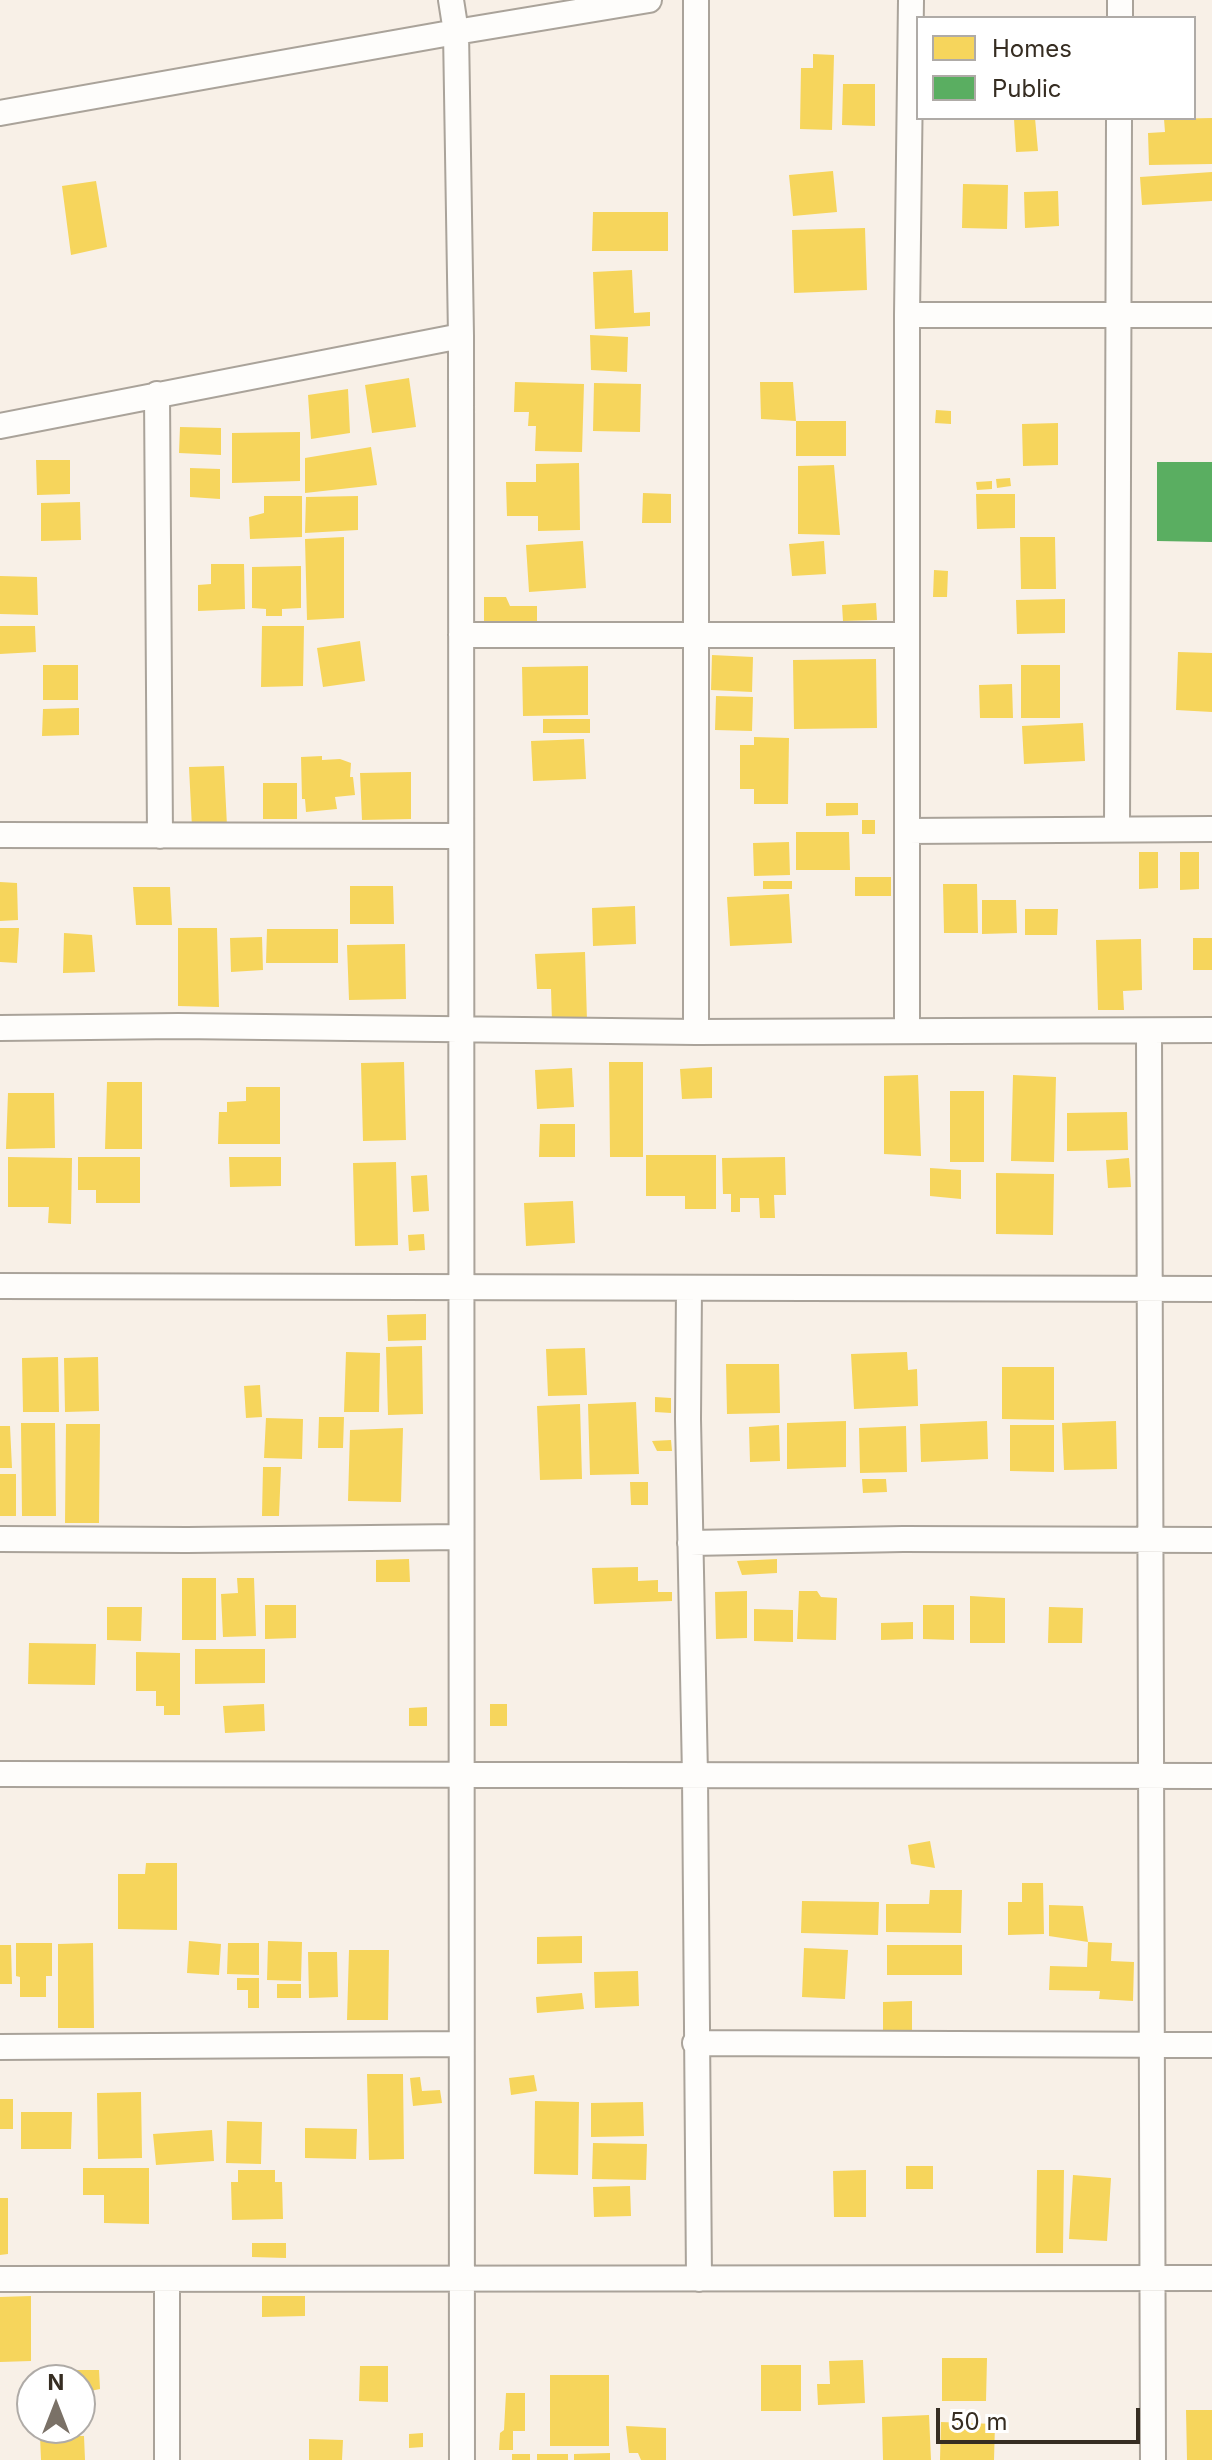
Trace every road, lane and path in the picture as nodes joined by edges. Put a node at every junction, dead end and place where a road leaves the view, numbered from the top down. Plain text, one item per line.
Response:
1 (451, 0) edge
2 (649, 0) edge
3 (696, 0) edge
4 (911, 0) edge
5 (456, 32) junction
6 (0, 113) edge
7 (1119, 120) edge
8 (907, 315) junction
9 (1119, 315) junction
10 (1212, 315) edge
11 (461, 336) junction
12 (157, 394) junction
13 (0, 426) edge
14 (461, 635) junction
15 (696, 635) junction
16 (907, 635) junction
17 (1117, 828) junction
18 (1212, 829) edge
19 (907, 831) junction
20 (0, 835) edge
21 (160, 836) junction
22 (461, 836) junction
23 (0, 1028) edge
24 (461, 1030) junction
25 (1212, 1030) edge
26 (907, 1031) junction
27 (1149, 1031) junction
28 (696, 1032) junction
29 (0, 1286) edge
30 (461, 1288) junction
31 (689, 1288) junction
32 (1149, 1289) junction
33 (1212, 1289) edge
34 (461, 1537) junction
35 (0, 1539) edge
36 (1150, 1540) junction
37 (1212, 1540) edge
38 (690, 1543) junction
39 (0, 1774) edge
40 (461, 1775) junction
41 (695, 1776) junction
42 (1151, 1776) junction
43 (1212, 1776) edge
44 (695, 2043) junction
45 (461, 2044) junction
46 (1153, 2045) junction
47 (1212, 2045) edge
48 (0, 2047) edge
49 (1153, 2278) junction
50 (1212, 2278) edge
51 (0, 2279) edge
52 (167, 2279) junction
53 (462, 2279) junction
54 (699, 2279) junction
55 (167, 2460) edge
56 (462, 2460) edge
57 (1153, 2460) edge

1 - 5 street
2 - 5 street
3 - 15 street
4 - 8 street
5 - 6 street
5 - 11 street
7 - 9 street
8 - 9 street
8 - 16 street
9 - 10 street
9 - 17 street
11 - 12 street
11 - 14 street
12 - 13 street
12 - 21 street
14 - 15 street
14 - 22 street
15 - 16 street
15 - 28 street
16 - 19 street
17 - 18 street
17 - 19 street
19 - 26 street
20 - 21 street
21 - 22 street
22 - 24 street
23 - 24 street
24 - 28 street
24 - 30 street
25 - 27 street
26 - 27 street
26 - 28 street
27 - 32 street
29 - 30 street
30 - 31 street
30 - 34 street
31 - 32 street
31 - 38 street
32 - 33 street
32 - 36 street
34 - 35 street
34 - 40 street
36 - 37 street
36 - 38 street
36 - 42 street
38 - 41 street
39 - 40 street
40 - 41 street
40 - 45 street
41 - 42 street
41 - 44 street
42 - 43 street
42 - 46 street
44 - 46 street
44 - 54 street
45 - 48 street
45 - 53 street
46 - 47 street
46 - 49 street
49 - 50 street
49 - 54 street
49 - 57 street
51 - 52 street
52 - 53 street
52 - 55 street
53 - 54 street
53 - 56 street

